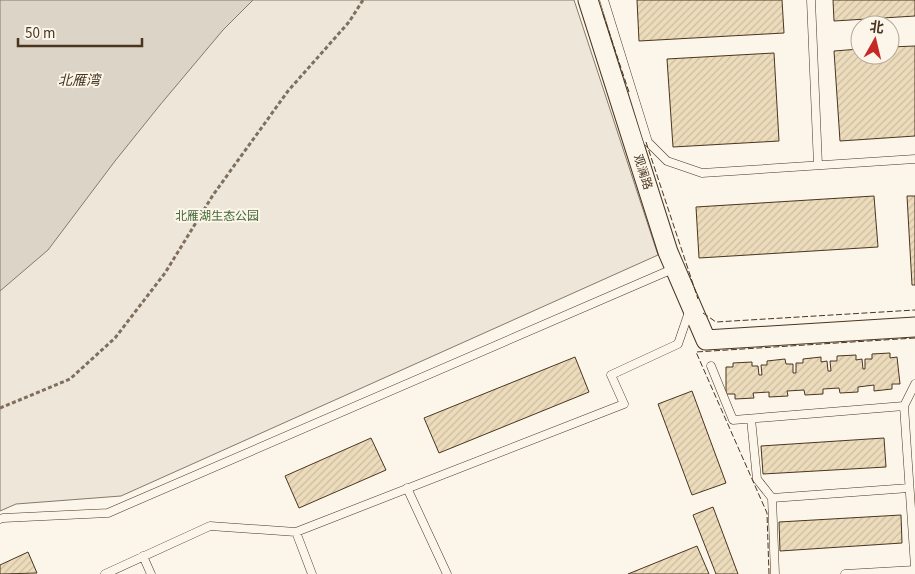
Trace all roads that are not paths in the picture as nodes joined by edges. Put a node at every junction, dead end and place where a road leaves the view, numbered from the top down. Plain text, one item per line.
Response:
1 (588, 0) edge
2 (604, 0) edge
3 (811, 0) edge
4 (915, 159) edge
5 (818, 165) junction
6 (675, 268) junction
7 (691, 305) junction
8 (915, 327) edge
9 (711, 366) dead end
10 (915, 384) edge
11 (904, 406) junction
12 (751, 419) junction
13 (912, 472) edge
14 (407, 488) junction
15 (909, 488) junction
16 (772, 498) junction
17 (0, 519) edge
18 (296, 532) junction
19 (914, 538) edge
20 (143, 556) junction
21 (915, 569) edge
22 (104, 574) edge
23 (151, 574) edge
24 (312, 574) edge
25 (447, 574) edge
26 (775, 574) edge
27 (845, 574) edge

1 - 6 street, 观澜路
2 - 5 lane
3 - 5 lane
4 - 5 lane
6 - 7 street, 观澜路
6 - 17 lane
7 - 8 street, 观澜路
7 - 14 lane
9 - 12 lane
10 - 11 lane
11 - 12 lane
11 - 13 lane
12 - 16 lane
13 - 15 lane
14 - 18 lane
14 - 25 lane
15 - 16 lane
15 - 19 lane
16 - 26 lane
18 - 20 lane
18 - 24 lane
19 - 21 lane
20 - 22 lane
20 - 23 lane
21 - 27 lane

